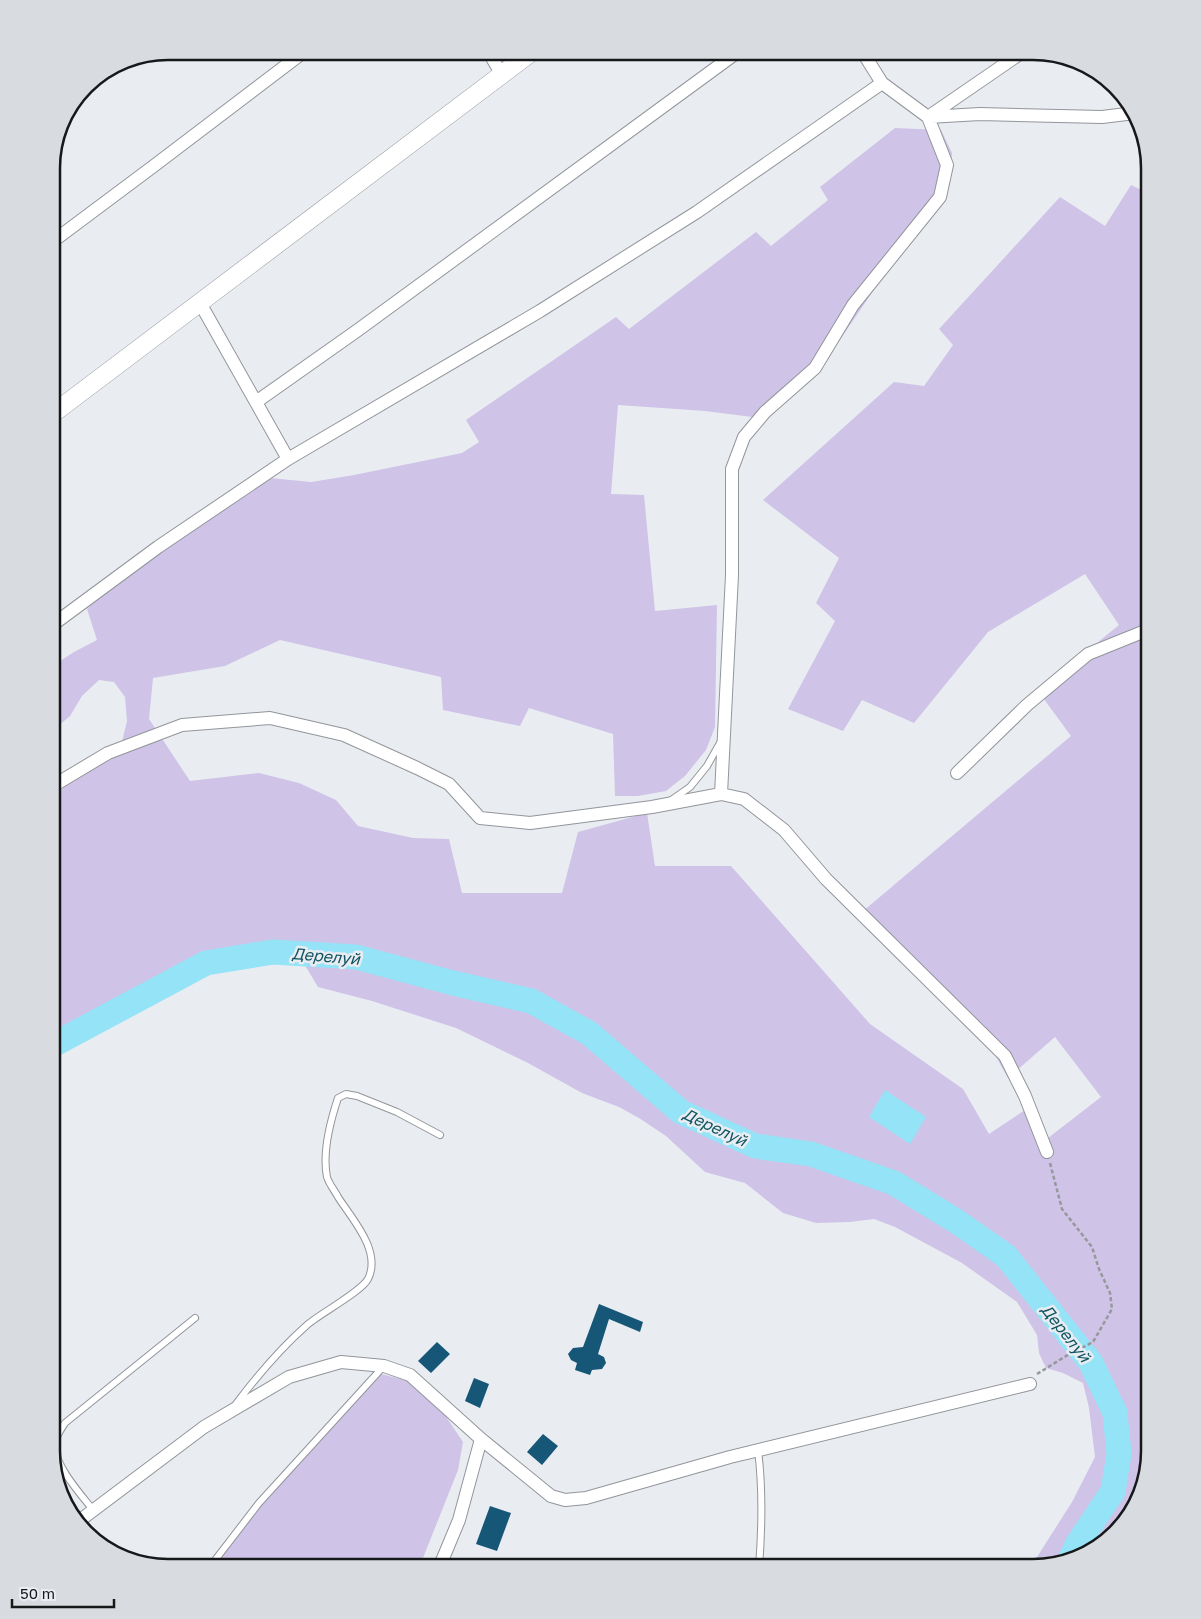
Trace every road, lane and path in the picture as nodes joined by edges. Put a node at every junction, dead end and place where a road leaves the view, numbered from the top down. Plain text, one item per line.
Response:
1 (292, 60) edge
2 (493, 60) edge
3 (521, 60) edge
4 (727, 60) edge
5 (867, 60) edge
6 (1012, 60) edge
7 (502, 74) junction
8 (882, 83) junction
9 (1127, 114) edge
10 (928, 117) junction
11 (60, 236) edge
12 (200, 303) junction
13 (256, 402) junction
14 (60, 409) edge
15 (288, 459) junction
16 (60, 619) edge
17 (1141, 632) edge
18 (724, 736) junction
19 (957, 773) dead end
20 (60, 782) edge
21 (721, 794) junction
22 (665, 804) junction
23 (440, 1135) dead end
24 (1047, 1152) joint
25 (194, 1318) dead end
26 (384, 1366) junction
27 (1030, 1384) joint
28 (231, 1411) junction
29 (60, 1430) edge
30 (481, 1439) junction
31 (758, 1450) junction
32 (61, 1466) edge
33 (94, 1512) junction
34 (83, 1518) edge
35 (216, 1559) edge
36 (444, 1559) edge
37 (760, 1559) edge

1 - 11 street
2 - 7 street
3 - 7 main road
4 - 13 street
5 - 8 street
6 - 10 street
7 - 12 main road
8 - 10 street
8 - 15 street
9 - 10 street
10 - 18 street
12 - 13 street
12 - 14 main road
13 - 15 street
15 - 16 street
17 - 19 street
18 - 21 street
18 - 22 lane
20 - 22 street
21 - 22 street
21 - 24 street
23 - 28 lane
24 - 27 path
25 - 29 lane
26 - 28 street
26 - 30 street
26 - 35 lane
27 - 31 street
28 - 33 street
30 - 31 street
30 - 36 street
31 - 37 lane
32 - 33 lane
33 - 34 street

